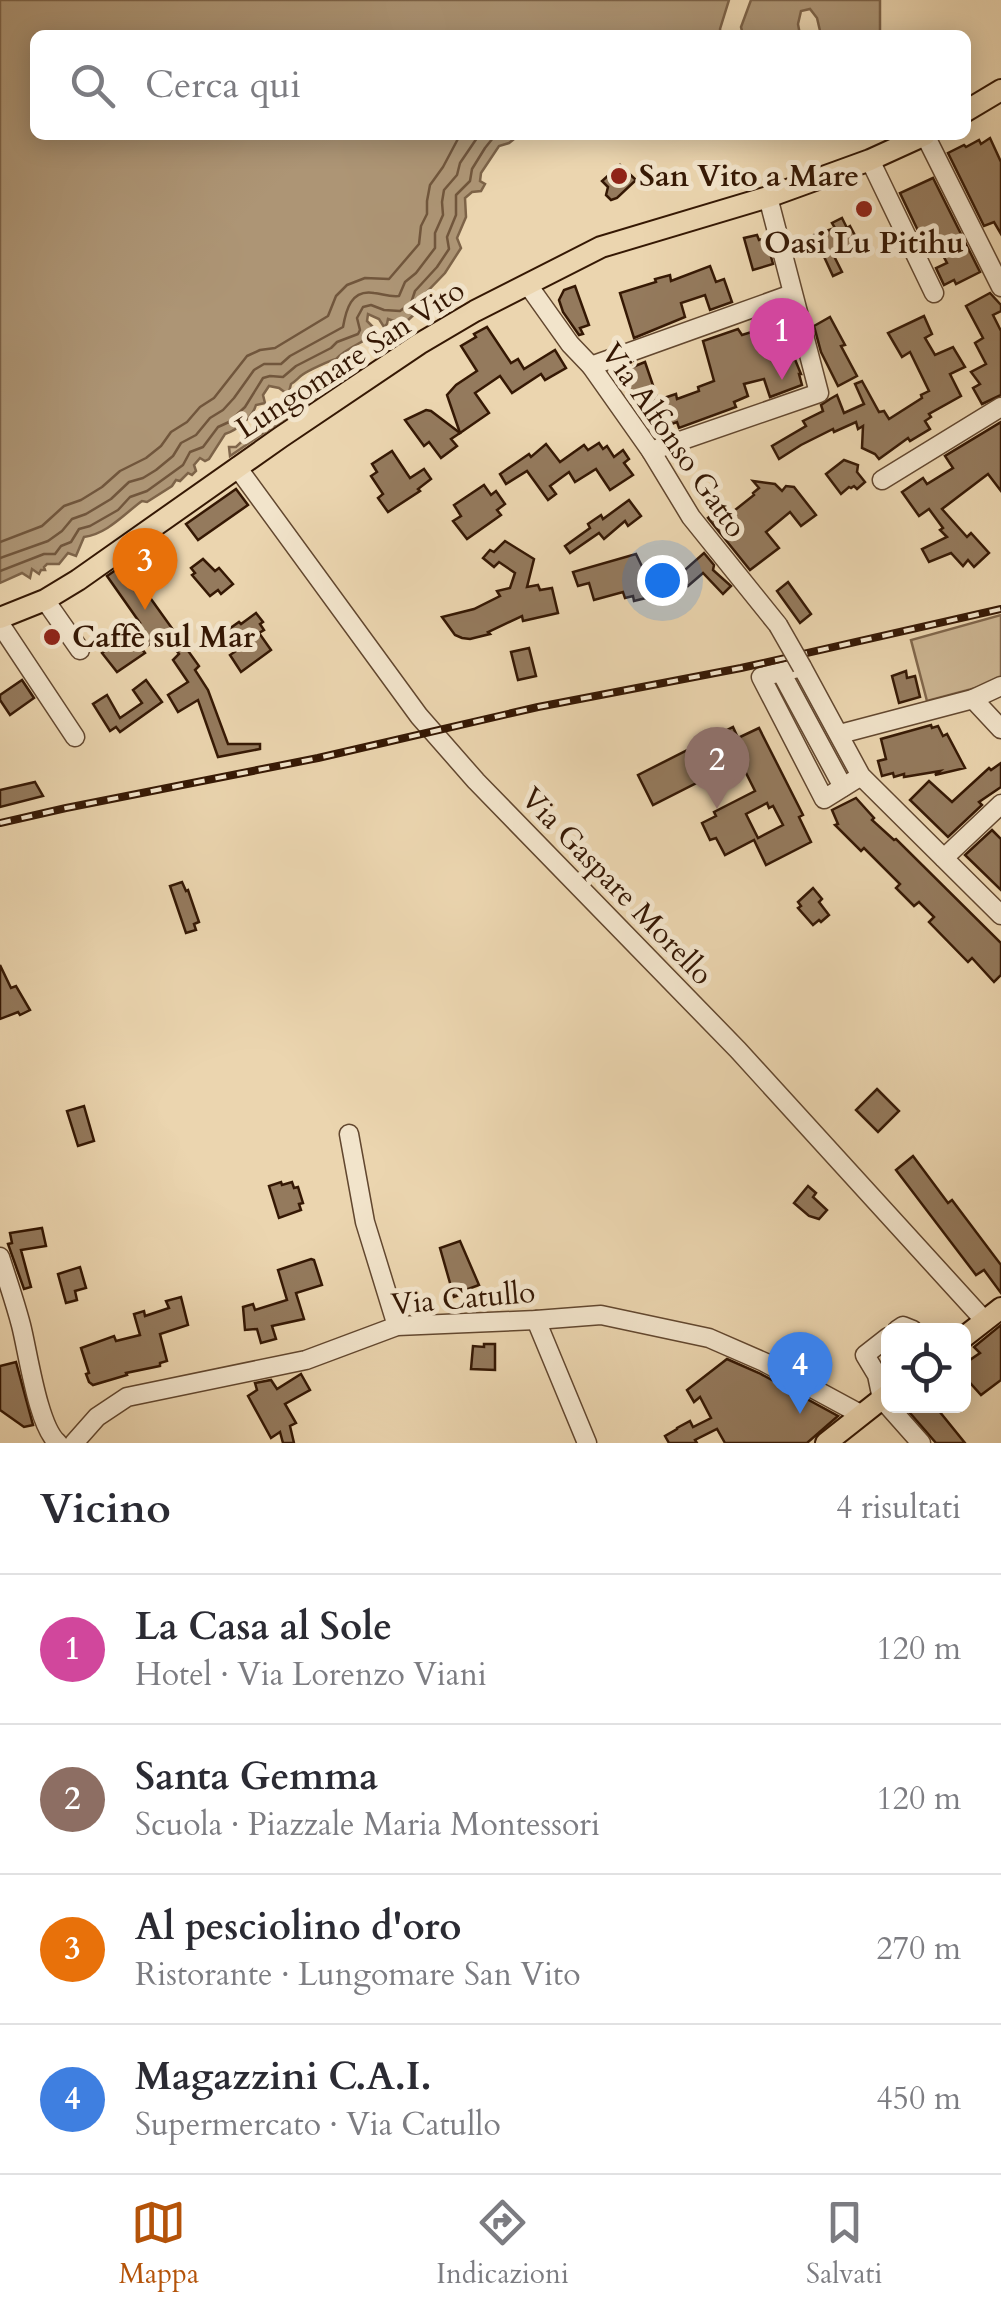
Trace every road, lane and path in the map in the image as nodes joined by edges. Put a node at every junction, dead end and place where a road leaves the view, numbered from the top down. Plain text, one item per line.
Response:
1 (1001, 90) edge
2 (971, 108) edge
3 (914, 140) edge
4 (928, 140) edge
5 (870, 160) junction
6 (768, 196) junction
7 (528, 285) junction
8 (1001, 287) edge
9 (934, 293) dead end
10 (792, 294) junction
11 (591, 366) junction
12 (1001, 407) edge
13 (651, 451) junction
14 (237, 467) junction
15 (882, 480) dead end
16 (45, 600) junction
17 (0, 621) edge
18 (80, 650) dead end
19 (802, 668) junction
20 (1001, 686) edge
21 (973, 699) junction
22 (1001, 729) edge
23 (840, 734) junction
24 (74, 737) dead end
25 (861, 776) junction
26 (1001, 804) edge
27 (944, 858) junction
28 (1001, 915) edge
29 (349, 1134) dead end
30 (0, 1257) edge
31 (993, 1315) edge
32 (536, 1320) junction
33 (397, 1326) junction
34 (971, 1332) edge
35 (881, 1343) edge
36 (881, 1374) edge
37 (881, 1380) edge
38 (904, 1413) edge
39 (862, 1415) junction
40 (58, 1443) edge
41 (74, 1443) edge
42 (586, 1443) edge
43 (826, 1443) edge
44 (921, 1443) edge

1 - 2 main road
3 - 5 main road, Lungomare San Vito
4 - 8 street
5 - 6 main road, Lungomare San Vito
5 - 9 street
6 - 7 main road, Lungomare San Vito
6 - 10 street
7 - 11 street, Via Alfonso Gatto
7 - 14 main road, Lungomare San Vito
10 - 11 street
10 - 13 street
11 - 13 street, Via Alfonso Gatto
12 - 15 street
13 - 19 street, Via Alfonso Gatto, bridge
14 - 16 main road, Lungomare San Vito
14 - 31 street, Via Gaspare Morello
16 - 17 main road, Lungomare San Vito
16 - 18 street
17 - 24 street
19 - 23 street, Via Alfonso Gatto
19 - 25 street
20 - 21 street
21 - 22 street
21 - 23 street
23 - 25 street, Via Alfonso Gatto
25 - 27 street, Via Alfonso Gatto
26 - 27 street
27 - 28 street, Via Alfonso Gatto
29 - 33 street
30 - 40 street
31 - 34 main road
32 - 33 street, Via Catullo
32 - 39 street, Via Catullo
32 - 42 street
33 - 41 street, Via Catullo
35 - 36 street
37 - 39 main road
38 - 44 street
39 - 43 main road

